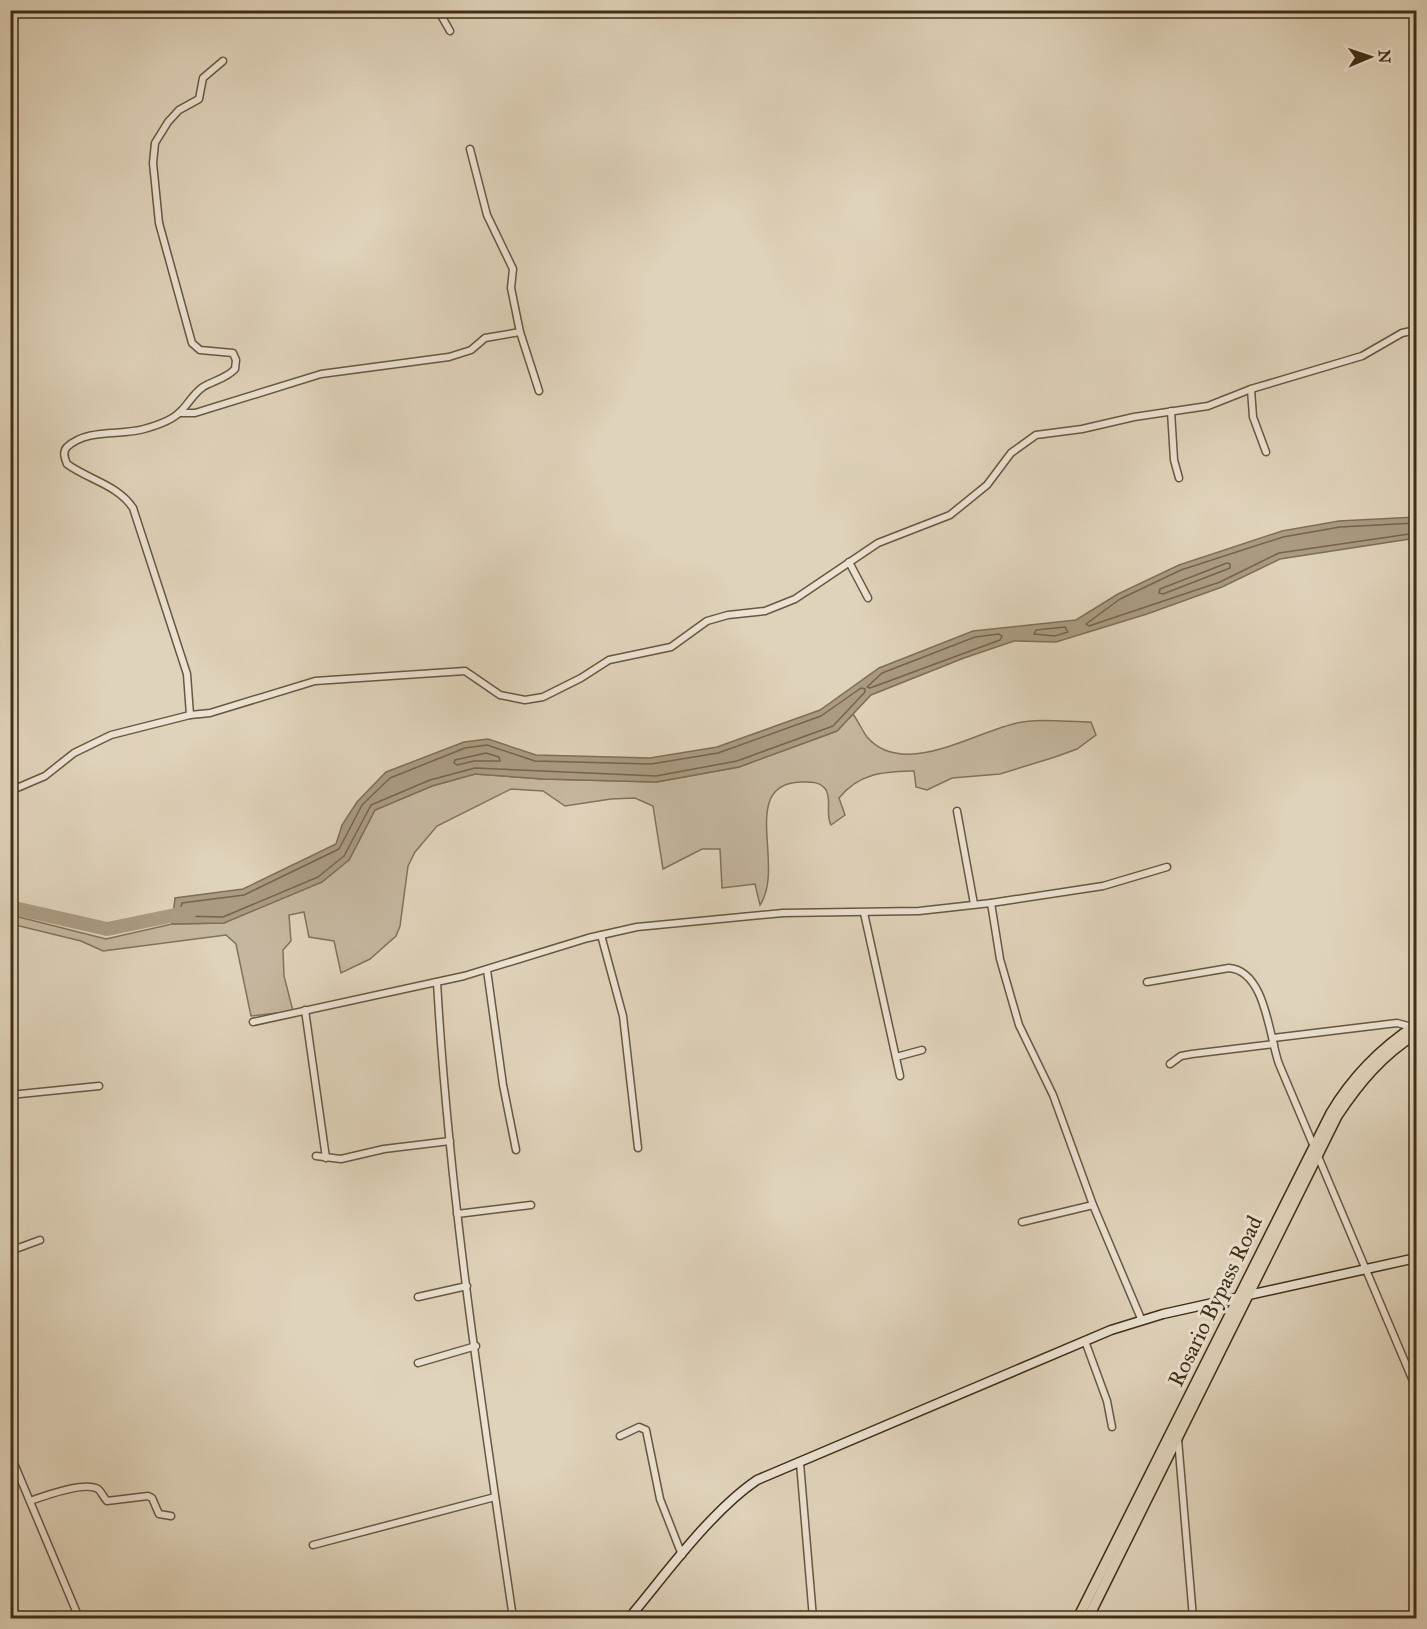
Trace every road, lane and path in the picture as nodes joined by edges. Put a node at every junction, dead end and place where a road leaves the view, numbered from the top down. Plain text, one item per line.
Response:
1 (438, 10) edge
2 (450, 31) dead end
3 (223, 61) dead end
4 (470, 148) dead end
5 (1416, 330) edge
6 (520, 332) junction
7 (1251, 389) junction
8 (539, 391) dead end
9 (1171, 411) junction
10 (179, 413) junction
11 (1266, 452) dead end
12 (1179, 478) dead end
13 (849, 562) junction
14 (868, 598) dead end
15 (190, 715) junction
16 (10, 791) edge
17 (957, 811) dead end
18 (1167, 867) dead end
19 (991, 903) junction
20 (974, 904) junction
21 (864, 913) junction
22 (601, 935) junction
23 (487, 970) junction
24 (437, 982) junction
25 (1147, 982) dead end
26 (305, 1010) junction
27 (253, 1022) dead end
28 (1415, 1029) edge
29 (1273, 1041) junction
30 (922, 1050) dead end
31 (896, 1057) junction
32 (1170, 1064) dead end
33 (900, 1076) dead end
34 (99, 1086) dead end
35 (10, 1095) edge
36 (450, 1141) junction
37 (638, 1148) dead end
38 (516, 1150) dead end
39 (1316, 1150) junction
40 (316, 1156) dead end
41 (326, 1158) junction
42 (531, 1205) dead end
43 (1093, 1205) junction
44 (457, 1214) junction
45 (1022, 1222) dead end
46 (40, 1240) dead end
47 (10, 1251) edge
48 (1416, 1258) edge
49 (1364, 1268) junction
50 (467, 1286) junction
51 (1244, 1295) junction
52 (418, 1297) dead end
53 (1142, 1321) junction
54 (1085, 1341) junction
55 (476, 1346) junction
56 (418, 1363) dead end
57 (1416, 1388) edge
58 (1112, 1427) dead end
59 (620, 1436) dead end
60 (1178, 1438) junction
61 (10, 1454) edge
62 (800, 1463) junction
63 (495, 1497) junction
64 (30, 1501) junction
65 (171, 1515) dead end
66 (313, 1545) dead end
67 (682, 1555) junction
68 (79, 1618) edge
69 (513, 1618) edge
70 (629, 1618) edge
71 (813, 1618) edge
72 (1078, 1618) edge
73 (1088, 1618) edge
74 (1192, 1618) edge

1 - 2 street
3 - 10 street
4 - 6 street
5 - 7 street
6 - 8 street
6 - 10 street
7 - 9 street
7 - 11 street
9 - 12 street
9 - 13 street
10 - 15 street
13 - 14 street
13 - 15 street
15 - 16 street
17 - 20 street
18 - 19 street
19 - 20 street
19 - 43 street
20 - 21 street
21 - 22 street
21 - 31 street
22 - 23 street
22 - 37 street
23 - 24 street
23 - 38 street
24 - 26 street
24 - 36 street
25 - 29 street
26 - 27 street
26 - 41 street
28 - 29 street
28 - 39 main road, Rosario Bypass Road
29 - 32 street
29 - 39 street
30 - 31 street
31 - 33 street
34 - 35 street
36 - 41 street
36 - 44 street
39 - 49 street
39 - 51 main road, Rosario Bypass Road
40 - 41 street
42 - 44 street
43 - 45 street
43 - 53 street
44 - 50 street
46 - 47 street
48 - 49 street
49 - 51 street
49 - 57 street
50 - 52 street
50 - 55 street
51 - 53 street
51 - 60 main road, Rosario Bypass Road
51 - 72 main road, Rosario Bypass Road
53 - 54 street
54 - 58 street
54 - 62 street
55 - 56 street
55 - 63 street
59 - 67 street
60 - 73 main road, Rosario Bypass Road
60 - 74 street
61 - 64 street
62 - 67 street
62 - 71 street
63 - 66 street
63 - 69 street
64 - 65 street
64 - 68 street
67 - 70 street

